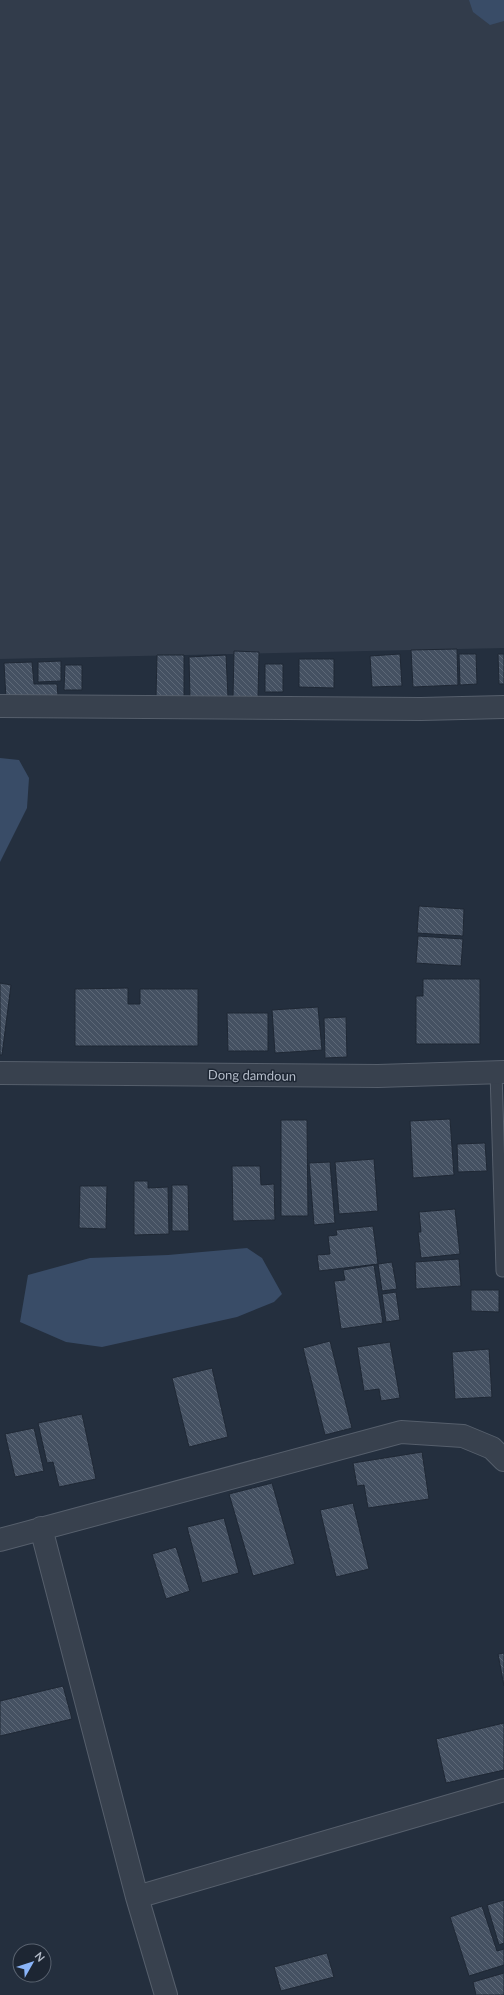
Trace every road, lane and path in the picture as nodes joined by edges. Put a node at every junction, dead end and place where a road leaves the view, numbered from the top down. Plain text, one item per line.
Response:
1 (0, 706) edge
2 (504, 707) edge
3 (0, 1072) edge
4 (500, 1072) edge
5 (502, 1271) dead end
6 (504, 1460) edge
7 (41, 1528) junction
8 (0, 1540) edge
9 (504, 1790) edge
10 (137, 1897) junction
11 (166, 1995) edge

1 - 2 street
3 - 4 street, Dong damdoun
4 - 5 lane
6 - 7 street
7 - 8 street
7 - 10 street
9 - 10 street
10 - 11 street

